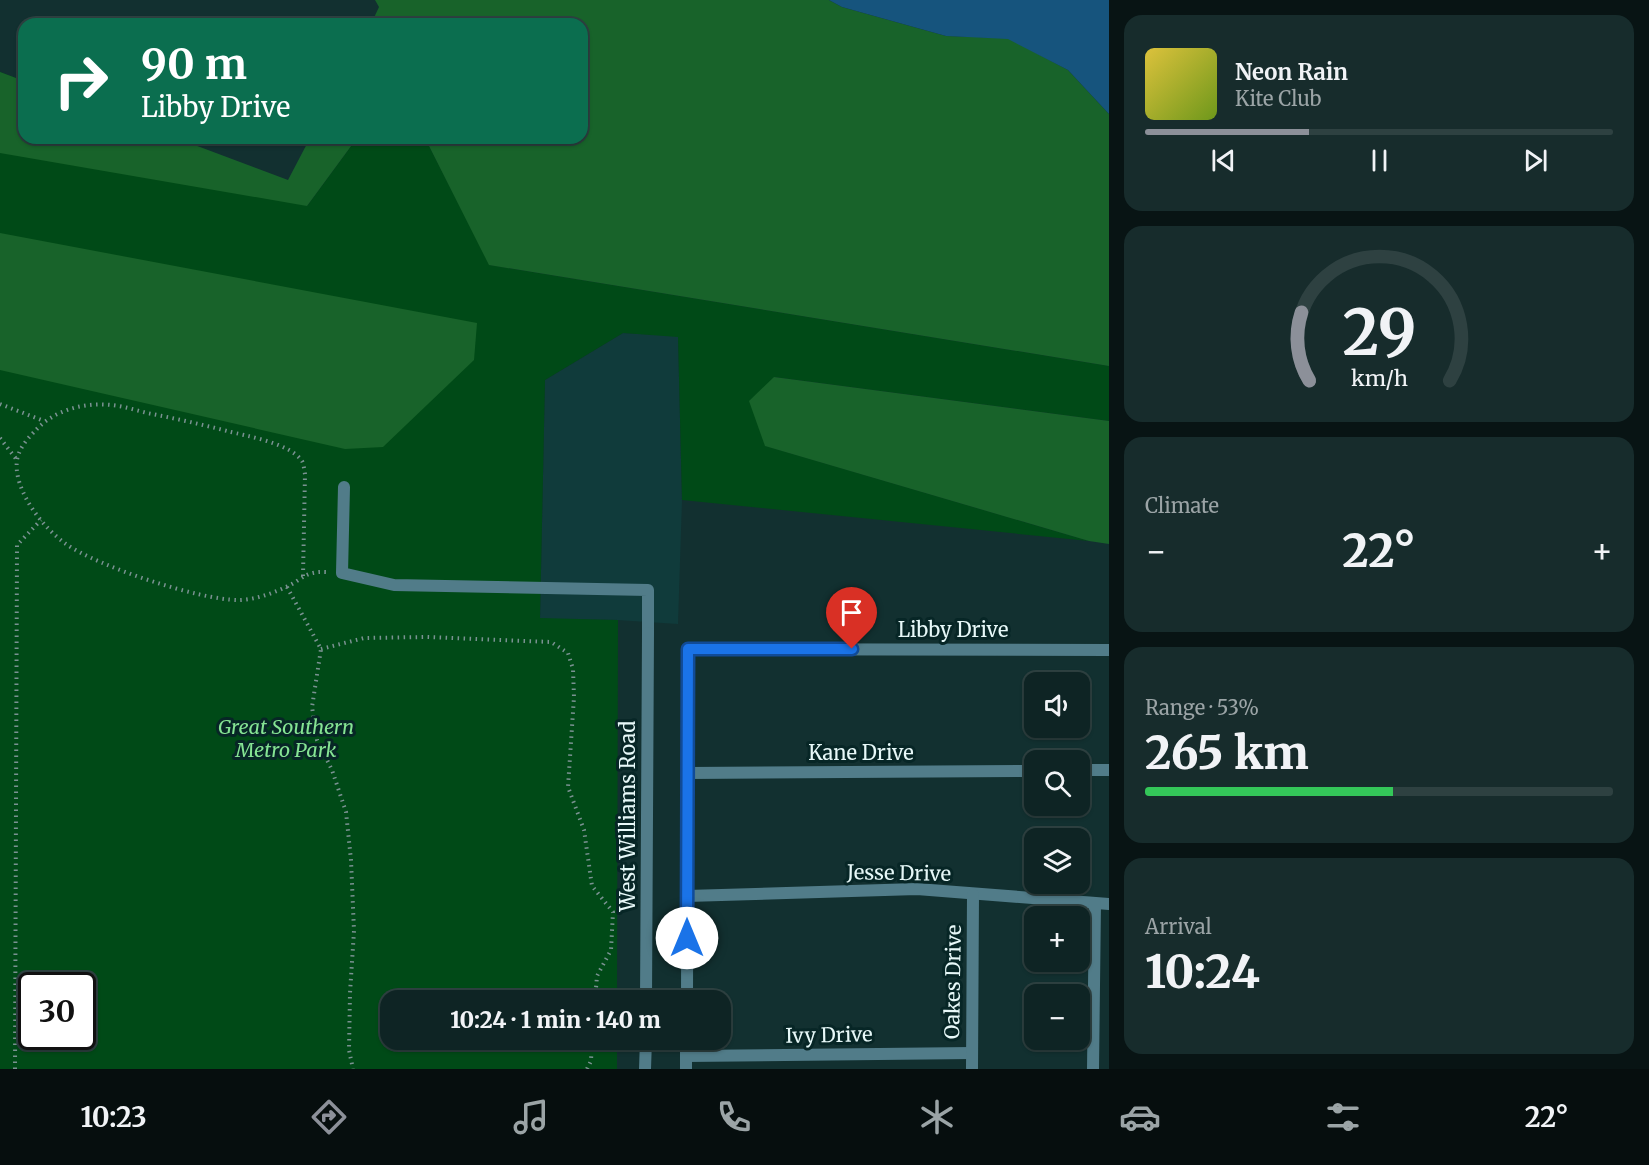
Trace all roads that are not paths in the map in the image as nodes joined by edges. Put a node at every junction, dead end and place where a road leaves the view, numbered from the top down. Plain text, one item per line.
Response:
1 (344, 487) dead end
2 (1109, 650) edge
3 (1090, 770) edge
4 (1109, 770) edge
5 (1024, 771) edge
6 (688, 773) junction
7 (973, 895) junction
8 (687, 896) junction
9 (1095, 904) junction
10 (1109, 904) edge
11 (646, 990) edge
12 (687, 990) edge
13 (646, 1050) edge
14 (686, 1050) edge
15 (972, 1053) junction
16 (686, 1056) junction
17 (645, 1069) edge
18 (686, 1069) edge
19 (972, 1069) edge
20 (1093, 1069) edge

1 - 11 street, West Williams Road
2 - 6 street, Libby Drive
3 - 4 street
5 - 6 street, Kane Drive
6 - 8 street
7 - 8 street, Jesse Drive
7 - 9 street, Jesse Drive
7 - 15 street, Oakes Drive
8 - 12 street
9 - 10 street, Jesse Drive
9 - 20 street
13 - 17 street
14 - 16 street
15 - 16 street, Ivy Drive
15 - 19 street, Oakes Drive
16 - 18 street

